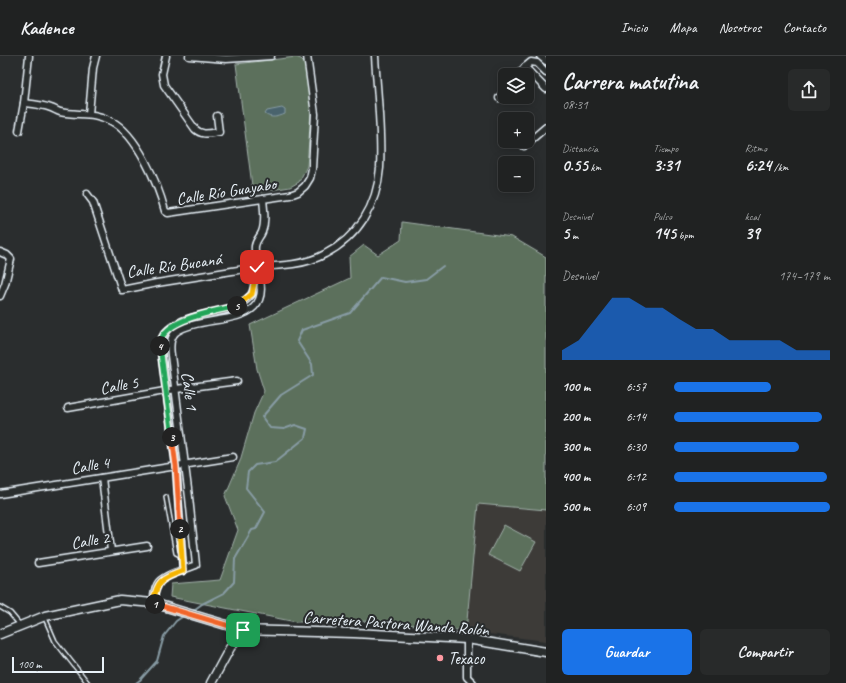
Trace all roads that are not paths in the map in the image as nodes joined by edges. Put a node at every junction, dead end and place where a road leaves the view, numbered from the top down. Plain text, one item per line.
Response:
1 (30, 56) edge
2 (96, 56) edge
3 (166, 56) edge
4 (189, 56) edge
5 (271, 56) edge
6 (307, 56) edge
7 (375, 56) edge
8 (540, 56) edge
9 (546, 61) edge
10 (525, 67) joint
11 (546, 72) edge
12 (546, 89) edge
13 (24, 103) junction
14 (89, 114) junction
15 (217, 116) dead end
16 (546, 127) edge
17 (19, 131) dead end
18 (534, 137) edge
19 (87, 194) dead end
20 (263, 199) junction
21 (0, 252) edge
22 (257, 267) junction
23 (0, 296) edge
24 (237, 381) dead end
25 (176, 389) junction
26 (166, 391) junction
27 (68, 408) dead end
28 (233, 457) dead end
29 (185, 465) junction
30 (176, 466) junction
31 (102, 478) junction
32 (0, 494) edge
33 (166, 497) dead end
34 (146, 546) dead end
35 (111, 551) junction
36 (182, 556) junction
37 (38, 563) dead end
38 (183, 571) junction
39 (153, 603) junction
40 (0, 607) edge
41 (45, 616) junction
42 (20, 625) junction
43 (243, 630) junction
44 (0, 634) edge
45 (467, 639) junction
46 (546, 652) edge
47 (88, 683) edge
48 (211, 683) edge
49 (472, 683) edge

1 - 13 street
2 - 14 street
3 - 15 street
4 - 5 street
6 - 20 street, Calle Río Guayabo
7 - 22 street, Calle Río Bucaná
8 - 9 street
10 - 11 street
10 - 12 street
13 - 14 street, Calle Río Guayabo
13 - 17 street
14 - 20 street, Calle Río Guayabo
16 - 18 street
19 - 22 street, Calle Río Bucaná
20 - 22 street, Calle 1
21 - 23 street
22 - 25 street, Calle 1
22 - 26 street, Calle 1
24 - 25 street, Calle 5
25 - 26 street, Calle 5
25 - 29 street, Calle 1
26 - 27 street, Calle 5
26 - 30 street, Calle 1
28 - 29 street, Calle 4
29 - 30 street, Calle 4
29 - 38 street, Calle 1
30 - 31 street, Calle 4
30 - 36 street, Calle 1
31 - 32 street, Calle 4
31 - 35 street
33 - 36 lane
34 - 35 street, Calle 2
35 - 37 street, Calle 2
36 - 38 street, Calle 1
38 - 39 street, Calle 1
39 - 41 street, Carretera Pastora Wanda Rolón
39 - 43 street, Carretera Pastora Wanda Rolón
40 - 42 lane
41 - 42 street, Carretera Pastora Wanda Rolón
41 - 47 lane
42 - 44 street, Carretera Pastora Wanda Rolón
43 - 45 street, Carretera Pastora Wanda Rolón
43 - 48 street
45 - 46 street, Carretera Pastora Wanda Rolón
45 - 49 street

